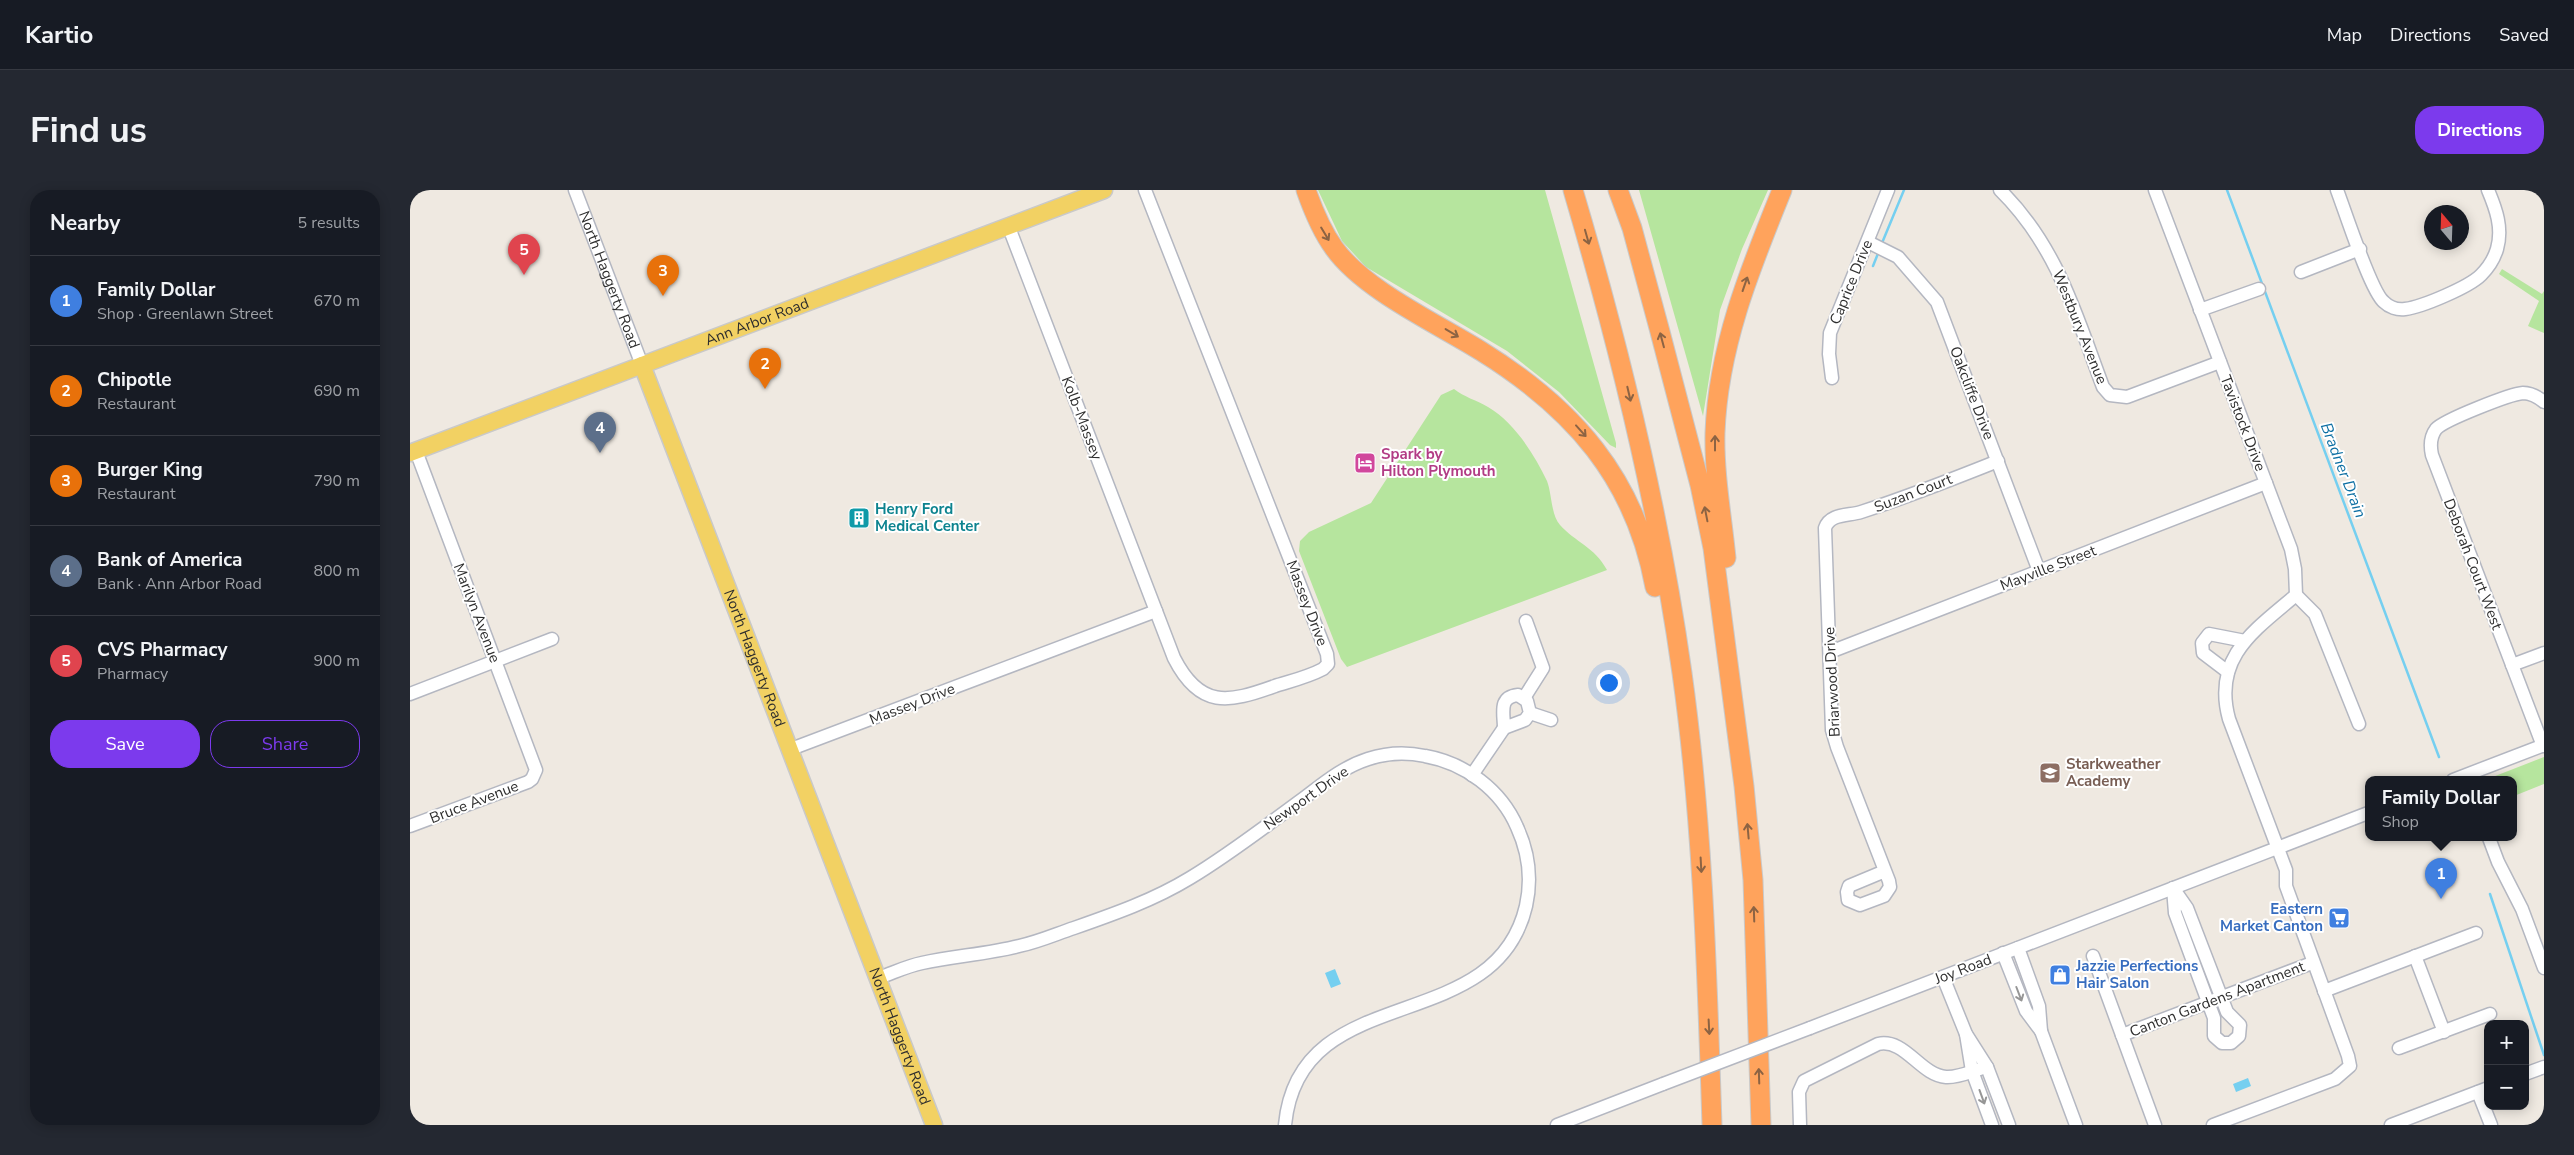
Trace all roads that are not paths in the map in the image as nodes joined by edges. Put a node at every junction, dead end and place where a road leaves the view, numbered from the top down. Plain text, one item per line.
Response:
1 (575, 190) edge
2 (1104, 190) edge
3 (1145, 190) edge
4 (1306, 190) edge
5 (1573, 190) edge
6 (1618, 190) edge
7 (1782, 190) edge
8 (1888, 190) edge
9 (2000, 190) edge
10 (2155, 190) edge
11 (2337, 190) edge
12 (2488, 190) edge
13 (1008, 225) junction
14 (1868, 242) junction
15 (2360, 249) junction
16 (2301, 272) dead end
17 (2259, 289) dead end
18 (2200, 310) junction
19 (2220, 362) junction
20 (642, 365) junction
21 (1832, 378) dead end
22 (2544, 402) edge
23 (413, 452) edge
24 (1998, 461) junction
25 (2266, 483) junction
26 (1828, 521) joint
27 (2039, 571) junction
28 (2296, 595) junction
29 (1156, 611) junction
30 (1526, 621) dead end
31 (552, 639) dead end
32 (2245, 640) junction
33 (1830, 652) junction
34 (2544, 653) edge
35 (495, 661) junction
36 (2512, 665) junction
37 (2228, 672) junction
38 (1732, 683) junction
39 (410, 694) edge
40 (1524, 698) junction
41 (1530, 713) junction
42 (1551, 720) dead end
43 (2359, 724) dead end
44 (1504, 728) junction
45 (2544, 746) edge
46 (791, 749) junction
47 (535, 775) joint
48 (1472, 775) junction
49 (2469, 776) edge
50 (2365, 814) edge
51 (410, 826) edge
52 (1700, 841) junction
53 (2490, 841) edge
54 (2278, 848) junction
55 (1885, 871) junction
56 (2173, 888) junction
57 (2476, 933) dead end
58 (2202, 945) junction
59 (2018, 948) junction
60 (2189, 950) junction
61 (2003, 954) junction
62 (2093, 956) dead end
63 (2415, 956) junction
64 (2312, 963) junction
65 (2544, 968) edge
66 (1943, 977) junction
67 (878, 978) junction
68 (2324, 992) junction
69 (2221, 997) junction
70 (2208, 1002) junction
71 (2490, 1014) dead end
72 (2041, 1031) junction
73 (2444, 1032) junction
74 (1966, 1034) junction
75 (2122, 1035) junction
76 (2399, 1048) dead end
77 (1987, 1067) junction
78 (2544, 1067) edge
79 (1972, 1071) junction
80 (2529, 1073) edge
81 (2483, 1090) edge
82 (934, 1125) edge
83 (1285, 1125) edge
84 (1557, 1125) edge
85 (1712, 1125) edge
86 (1761, 1125) edge
87 (1800, 1125) edge
88 (1992, 1125) edge
89 (2009, 1125) edge
90 (2076, 1125) edge
91 (2155, 1125) edge
92 (2213, 1125) edge
93 (2390, 1125) edge
94 (2491, 1125) edge

1 - 20 street, North Haggerty Road
2 - 13 main road, Ann Arbor Road
3 - 29 street, Massey Drive
4 -> 52 highway
5 -> 52 highway
38 -> 6 highway
38 -> 7 highway
8 - 14 street, Caprice Drive
9 - 19 street, Westbury Avenue
10 - 18 street, Tavistock Drive
11 - 15 street
12 - 15 street
13 - 20 main road, Ann Arbor Road
13 - 29 street, Kolb-Massey
14 - 21 street, Caprice Drive
14 - 24 street, Oakcliffe Drive
15 - 16 street
17 - 18 street
18 - 19 street, Tavistock Drive
19 - 25 street, Tavistock Drive
20 - 23 main road, Ann Arbor Road
20 - 46 main road, North Haggerty Road
22 - 36 street, Deborah Court West
23 - 35 street, Marilyn Avenue
24 - 26 street, Suzan Court
24 - 27 street, Oakcliffe Drive
25 - 27 street, Mayville Street
25 - 28 street, Tavistock Drive
26 - 33 street, Briarwood Drive
27 - 33 street, Mayville Street
28 - 32 street
28 - 43 street
29 - 46 street, Massey Drive
30 - 40 street
31 - 35 street
32 - 37 street
32 - 37 street
33 - 55 street, Briarwood Drive
34 - 36 street
35 - 39 street
35 - 47 street, Marilyn Avenue
36 - 45 street, Deborah Court West
37 - 54 street
86 -> 38 highway
40 - 41 street
40 - 44 street
41 - 42 street
41 - 44 street
44 - 48 street
45 - 49 street
46 - 67 main road, North Haggerty Road
47 - 51 street, Bruce Avenue
48 - 67 street, Newport Drive
48 - 83 street, Newport Drive
50 - 54 street, Joy Road
52 -> 85 highway
53 - 65 street
54 - 56 street, Joy Road
54 - 64 street
55 - 55 street, Briarwood Drive
56 - 58 street
56 - 59 street, Joy Road
56 - 60 street
57 - 63 street
58 - 60 street
58 - 69 street
59 - 61 street, Joy Road
59 - 72 street
60 - 70 street
61 - 66 street, Joy Road
61 -> 72 street
62 - 75 street
63 - 68 street
63 - 73 street
64 - 68 street
64 - 69 street, Canton Gardens Apartment
66 - 74 street
66 - 84 street, Joy Road, bridge
67 - 82 main road, North Haggerty Road
68 - 92 street
69 - 70 street, Canton Gardens Apartment
69 - 70 street
70 - 75 street, Canton Gardens Apartment
71 - 73 street
72 - 90 street
73 - 76 street
74 - 77 street
74 - 79 street
75 - 91 street
77 - 79 street
77 - 89 street
78 - 80 street
79 - 87 street
79 -> 88 street
81 - 93 street
81 - 94 street

